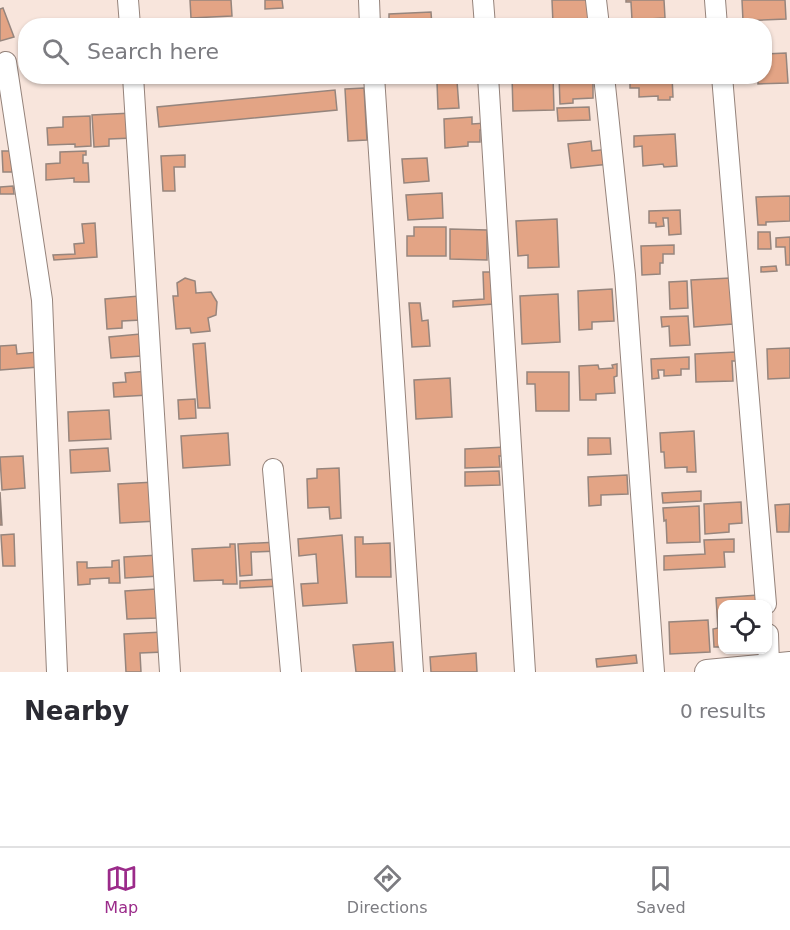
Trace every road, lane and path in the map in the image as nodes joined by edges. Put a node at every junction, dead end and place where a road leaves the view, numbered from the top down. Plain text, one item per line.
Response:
1 (128, 0) edge
2 (369, 0) edge
3 (483, 0) edge
4 (596, 0) edge
5 (715, 0) edge
6 (129, 18) edge
7 (370, 18) edge
8 (484, 18) edge
9 (598, 18) edge
10 (716, 18) edge
11 (6, 62) dead end
12 (133, 84) edge
13 (375, 84) edge
14 (488, 84) edge
15 (605, 84) edge
16 (723, 84) edge
17 (273, 469) dead end
18 (766, 600) edge
19 (772, 645) edge
20 (779, 665) edge
21 (57, 672) edge
22 (170, 672) edge
23 (291, 672) edge
24 (413, 672) edge
25 (525, 672) edge
26 (654, 672) edge
27 (707, 672) edge

1 - 6 street
2 - 7 street
3 - 8 street
4 - 9 street
5 - 10 street
11 - 21 street
12 - 22 street
13 - 24 street
14 - 25 street
15 - 26 street
16 - 18 street
17 - 23 street
19 - 20 street
20 - 27 street

